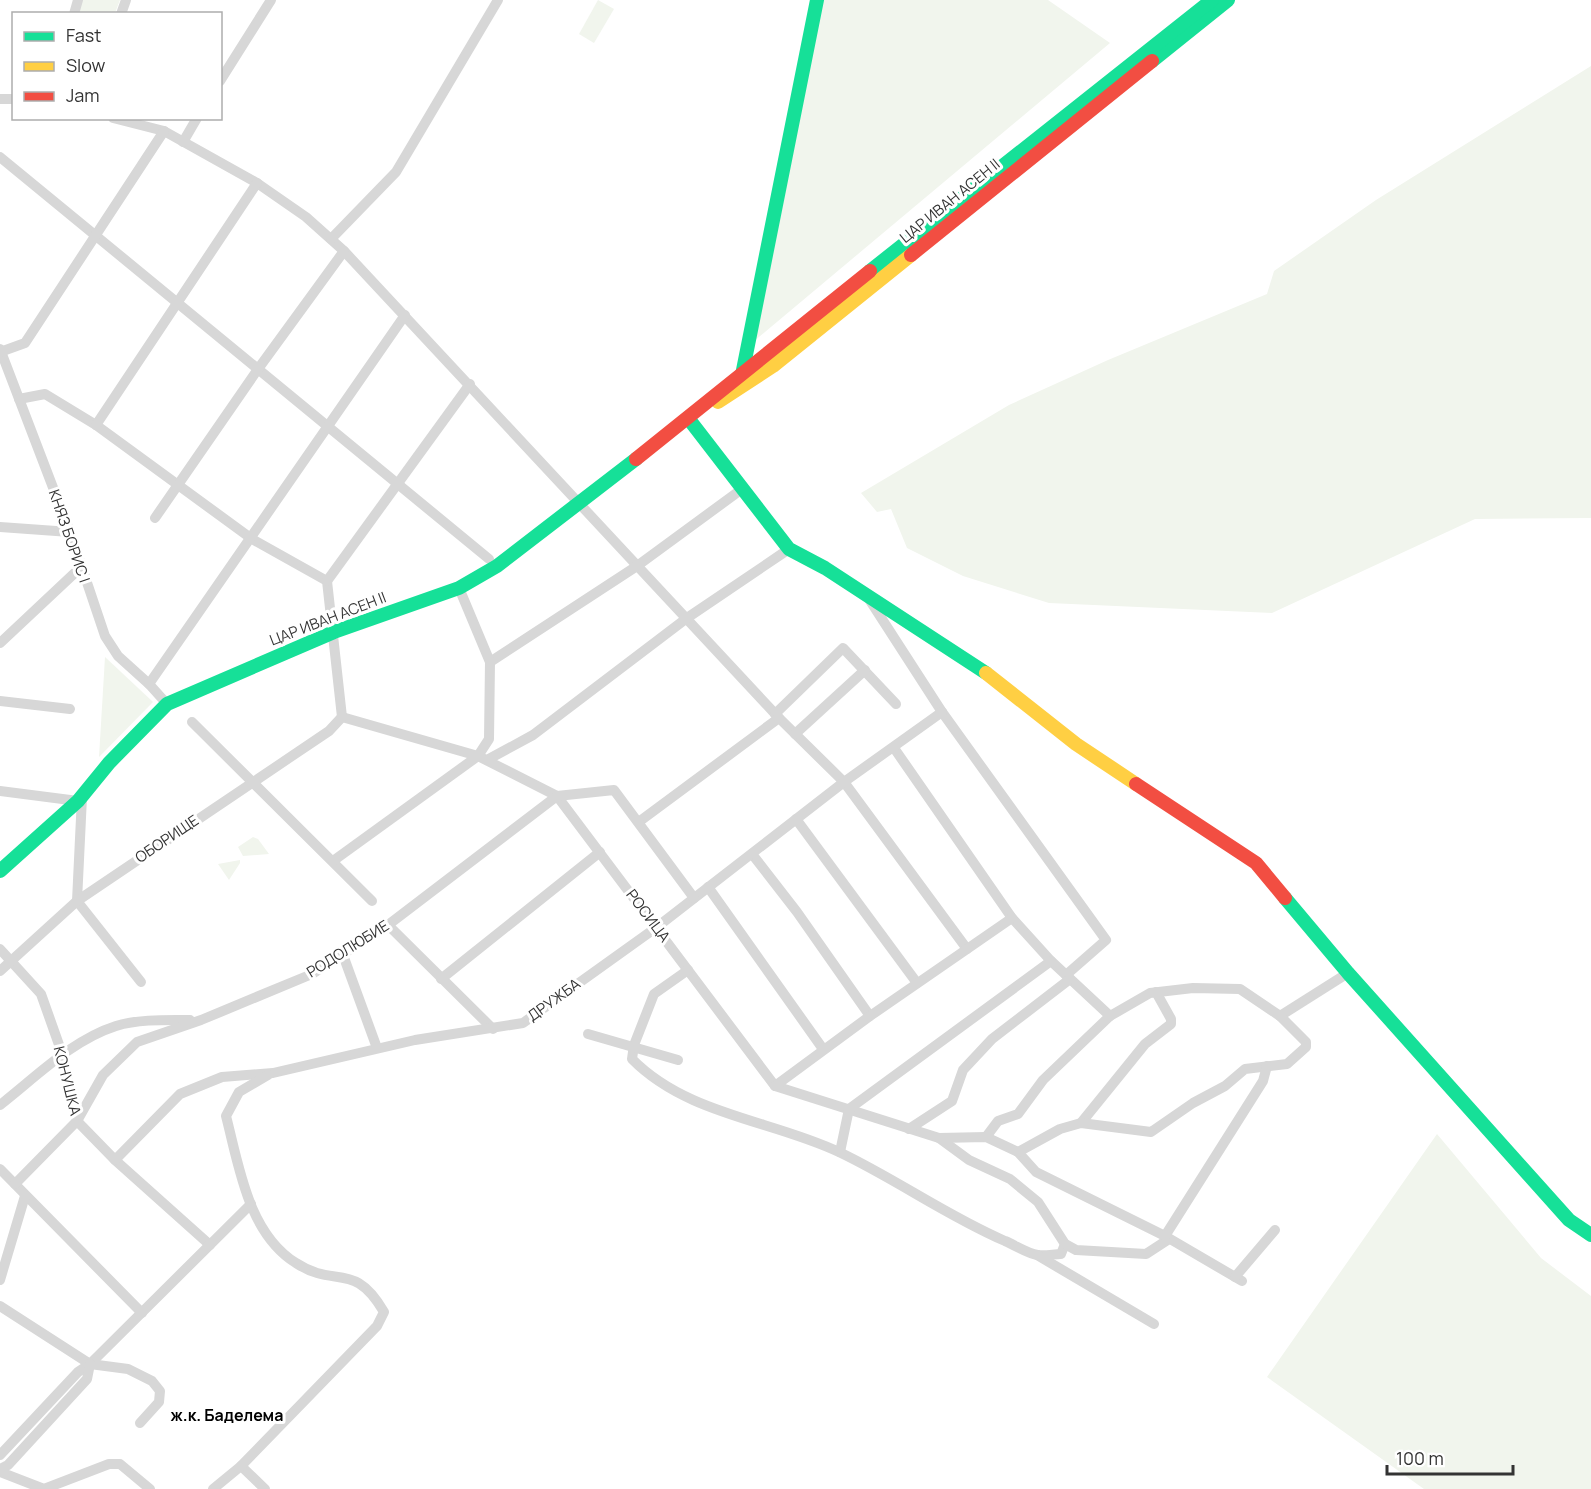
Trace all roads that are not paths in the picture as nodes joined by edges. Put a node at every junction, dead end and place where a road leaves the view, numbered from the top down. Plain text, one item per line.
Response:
1 (271, 0) edge
2 (498, 0) edge
3 (817, 0) edge
4 (1212, 0) edge
5 (1228, 0) edge
6 (224, 67) edge
7 (120, 120) edge
8 (196, 120) edge
9 (164, 132) junction
10 (183, 141) junction
11 (0, 157) edge
12 (256, 183) junction
13 (97, 236) junction
14 (331, 239) junction
15 (344, 251) junction
16 (177, 302) junction
17 (405, 315) junction
18 (0, 351) edge
19 (258, 369) junction
20 (743, 373) junction
21 (470, 384) junction
22 (739, 390) junction
23 (19, 399) junction
24 (687, 418) junction
25 (96, 425) junction
26 (326, 427) junction
27 (400, 484) junction
28 (177, 485) junction
29 (742, 489) junction
30 (581, 503) junction
31 (155, 518) dead end
32 (0, 527) edge
33 (70, 532) junction
34 (252, 539) junction
35 (789, 549) junction
36 (489, 559) dead end
37 (637, 566) junction
38 (80, 568) junction
39 (327, 581) junction
40 (459, 588) junction
41 (869, 599) junction
42 (687, 618) junction
43 (334, 632) junction
44 (0, 643) edge
45 (490, 662) junction
46 (865, 670) junction
47 (149, 684) junction
48 (0, 701) edge
49 (167, 704) junction
50 (896, 704) dead end
51 (70, 709) dead end
52 (942, 711) junction
53 (777, 716) junction
54 (342, 717) junction
55 (192, 723) dead end
56 (795, 734) junction
57 (894, 748) junction
58 (482, 758) junction
59 (253, 782) junction
60 (844, 782) junction
61 (0, 791) edge
62 (556, 796) junction
63 (80, 799) junction
64 (796, 819) junction
65 (640, 821) junction
66 (600, 852) junction
67 (752, 854) junction
68 (333, 861) junction
69 (0, 871) edge
70 (708, 887) junction
71 (694, 898) junction
72 (77, 901) junction
73 (372, 901) dead end
74 (1012, 918) junction
75 (388, 925) junction
76 (657, 927) junction
77 (0, 949) edge
78 (966, 949) junction
79 (343, 955) junction
80 (11, 960) junction
81 (1051, 961) junction
82 (688, 970) junction
83 (0, 971) edge
84 (1348, 973) junction
85 (1068, 977) junction
86 (441, 979) junction
87 (141, 982) dead end
88 (917, 983) junction
89 (1156, 992) junction
90 (870, 1016) junction
91 (1110, 1016) junction
92 (1280, 1016) junction
93 (201, 1020) junction
94 (493, 1029) junction
95 (588, 1034) dead end
96 (634, 1046) junction
97 (377, 1048) junction
98 (823, 1049) junction
99 (63, 1056) junction
100 (678, 1060) dead end
101 (1267, 1066) junction
102 (273, 1073) junction
103 (775, 1086) junction
104 (0, 1105) edge
105 (849, 1109) junction
106 (77, 1121) junction
107 (1081, 1123) junction
108 (909, 1129) junction
109 (986, 1137) junction
110 (939, 1138) junction
111 (840, 1152) junction
112 (1018, 1152) junction
113 (115, 1160) junction
114 (0, 1169) edge
115 (15, 1185) junction
116 (25, 1196) junction
117 (251, 1204) junction
118 (1275, 1230) dead end
119 (1591, 1235) edge
120 (1167, 1238) junction
121 (210, 1245) junction
122 (1063, 1249) junction
123 (1037, 1255) junction
124 (1063, 1271) junction
125 (0, 1280) edge
126 (0, 1306) edge
127 (142, 1313) junction
128 (1154, 1324) dead end
129 (90, 1364) junction
130 (140, 1423) dead end
131 (0, 1455) edge
132 (241, 1466) junction
133 (0, 1470) edge
134 (150, 1489) edge
135 (213, 1489) edge
136 (265, 1489) edge

1 - 6 street
2 - 14 street
3 - 20 street
4 - 20 street, ЦАР ИВАН АСЕН II
5 - 22 street, ЦАР ИВАН АСЕН II
7 - 9 street
8 - 10 street
9 - 10 street
9 - 13 street
10 - 12 street
11 - 13 street
12 - 14 street
12 - 16 street
13 - 16 street
13 - 18 street
14 - 15 street
15 - 17 street
15 - 19 street
16 - 19 street
16 - 25 street
17 - 21 street
17 - 26 street
18 - 23 street, КНЯЗ БОРИС I
19 - 26 street
19 - 28 street
20 - 22 street
20 - 24 street, ЦАР ИВАН АСЕН II
21 - 27 street
21 - 30 street
22 - 24 street, ЦАР ИВАН АСЕН II
23 - 25 street
23 - 33 street, КНЯЗ БОРИС I
24 - 29 street
24 - 30 street, ЦАР ИВАН АСЕН II
25 - 28 street
26 - 27 street
26 - 34 street
27 - 36 street
27 - 39 street
28 - 31 street
28 - 34 street
29 - 35 street
29 - 37 street
30 - 37 street
30 - 40 street, ЦАР ИВАН АСЕН II
32 - 33 street
33 - 38 street, КНЯЗ БОРИС I
34 - 39 street
34 - 47 street
35 - 41 street
35 - 42 street
37 - 42 street
37 - 45 street
38 - 44 street
38 - 47 street, КНЯЗ БОРИС I
39 - 43 street
40 - 43 street, ЦАР ИВАН АСЕН II
40 - 45 street
41 - 52 street
41 - 84 street
42 - 53 street
42 - 58 street
43 - 49 street, ЦАР ИВАН АСЕН II
43 - 54 street
45 - 58 street
46 - 50 street
46 - 53 street
46 - 56 street
47 - 49 street, КНЯЗ БОРИС I
48 - 51 street
49 - 63 street, ЦАР ИВАН АСЕН II
52 - 57 street, ДРУЖБА
52 - 85 street
53 - 56 street
53 - 65 street
54 - 58 street, РОСИЦА
54 - 59 street, ОБОРИЩЕ
55 - 59 street
56 - 60 street
57 - 60 street, ДРУЖБА
57 - 74 street
58 - 62 street, РОСИЦА
58 - 68 street
59 - 68 street
59 - 72 street, ОБОРИЩЕ
60 - 64 street, ДРУЖБА
60 - 78 street
61 - 63 street
62 - 65 street
62 - 66 street, РОСИЦА
62 - 75 street, РОДОЛЮБИЕ
63 - 69 street, ЦАР ИВАН АСЕН II
63 - 72 street
64 - 67 street, ДРУЖБА
64 - 88 street
65 - 71 street
66 - 76 street, РОСИЦА
66 - 86 street
67 - 70 street, ДРУЖБА
67 - 90 street
68 - 73 street
70 - 71 street, ДРУЖБА
70 - 98 street
71 - 76 street, ДРУЖБА
72 - 80 street, ОБОРИЩЕ
72 - 87 street
74 - 78 street
74 - 81 street
75 - 79 street, РОДОЛЮБИЕ
75 - 86 street
76 - 82 street, РОСИЦА
76 - 94 street, ДРУЖБА
77 - 80 street, КОНУШКА
78 - 88 street
79 - 93 street, РОДОЛЮБИЕ
79 - 97 street
80 - 83 street, ОБОРИЩЕ
80 - 99 street, КОНУШКА
81 - 85 street
81 - 105 street
82 - 96 street
82 - 103 street, РОСИЦА
84 - 92 street
84 - 119 street
85 - 91 street
85 - 108 street
86 - 94 street
88 - 90 street
89 - 91 street
89 - 92 street
89 - 107 street
90 - 98 street
91 - 109 street
92 - 101 street
93 - 99 street
93 - 106 street, РОДОЛЮБИЕ
94 - 97 street, ДРУЖБА
95 - 96 street
96 - 100 street
96 - 111 street
97 - 102 street, ДРУЖБА
98 - 103 street
99 - 104 street
99 - 106 street, КОНУШКА
101 - 107 street
101 - 120 street
102 - 113 street, ДРУЖБА
102 - 117 street
103 - 105 street
105 - 108 street
105 - 111 street
106 - 113 street, КОНУШКА
106 - 115 street, РОДОЛЮБИЕ
107 - 112 street
108 - 110 street
109 - 110 street
109 - 112 street
110 - 122 street
111 - 123 street
112 - 120 street
113 - 121 street, КОНУШКА
114 - 115 street
115 - 116 street
116 - 125 street
116 - 127 street
117 - 121 street
117 - 132 street
118 - 120 street
120 - 122 street
121 - 127 street
122 - 123 street
122 - 124 street
123 - 124 street
124 - 128 street
126 - 129 street
127 - 129 street
129 - 130 street
129 - 131 street
129 - 133 street
132 - 135 street
132 - 136 street
133 - 134 street

